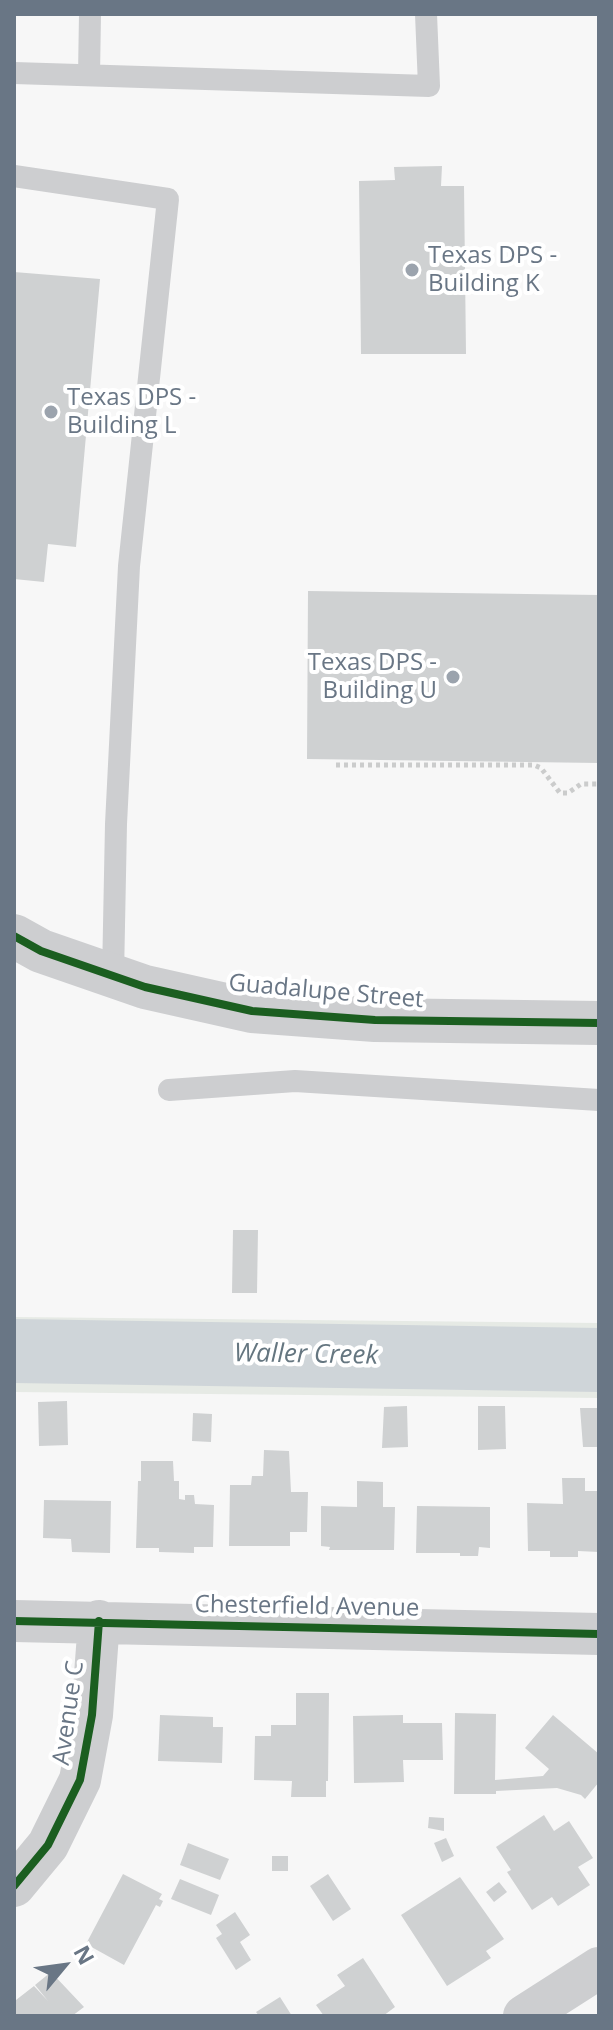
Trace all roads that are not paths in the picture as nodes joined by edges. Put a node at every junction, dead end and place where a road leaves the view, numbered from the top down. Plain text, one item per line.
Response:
1 (90, 14) edge
2 (426, 14) edge
3 (14, 73) edge
4 (89, 75) junction
5 (14, 176) edge
6 (14, 936) edge
7 (113, 976) junction
8 (599, 1023) edge
9 (169, 1090) dead end
10 (599, 1100) edge
11 (14, 1621) edge
12 (99, 1621) junction
13 (599, 1634) edge
14 (14, 1886) edge
15 (599, 1968) edge
16 (524, 2016) edge

1 - 4 lane
2 - 4 lane
3 - 4 lane
5 - 7 lane
6 - 7 street, Guadalupe Street
7 - 8 street, Guadalupe Street
9 - 10 lane
11 - 12 street, Chesterfield Avenue
12 - 13 street, Chesterfield Avenue
12 - 14 street, Avenue C
15 - 16 street

